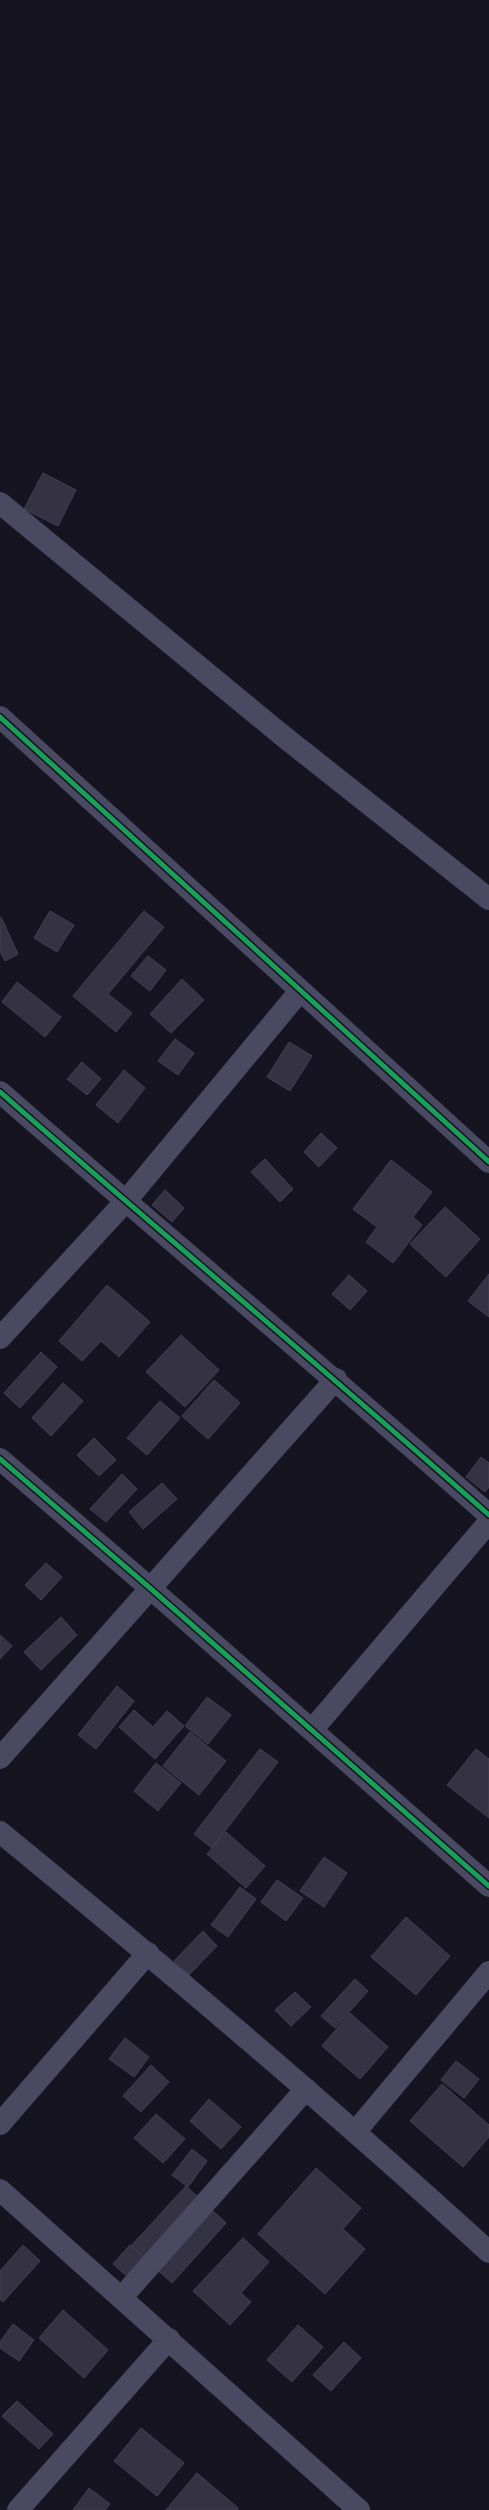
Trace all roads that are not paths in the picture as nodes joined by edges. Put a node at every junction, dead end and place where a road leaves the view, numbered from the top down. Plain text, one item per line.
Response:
1 (0, 503) edge
2 (0, 718) edge
3 (489, 899) edge
4 (300, 991) junction
5 (0, 1092) edge
6 (489, 1162) edge
7 (125, 1202) junction
8 (0, 1338) edge
9 (336, 1379) junction
10 (0, 1459) edge
11 (489, 1516) edge
12 (489, 1522) edge
13 (150, 1588) junction
14 (312, 1730) junction
15 (0, 1758) edge
16 (0, 1832) edge
17 (489, 1886) edge
18 (148, 1953) junction
19 (489, 1972) edge
20 (306, 2089) junction
21 (0, 2124) edge
22 (356, 2131) junction
23 (0, 2190) edge
24 (489, 2252) edge
25 (122, 2297) junction
26 (169, 2339) junction
27 (18, 2510) edge
28 (359, 2510) edge

1 - 3 street
2 - 4 street
4 - 6 street
4 - 7 street
5 - 7 street
7 - 8 street
7 - 9 street
9 - 11 street
9 - 13 street
10 - 13 street
12 - 14 street
13 - 14 street
13 - 15 street
14 - 17 street
16 - 18 street
18 - 20 street
18 - 21 street
19 - 22 street
20 - 22 street
20 - 25 street
22 - 24 street
23 - 25 street
25 - 26 street
26 - 27 street
26 - 28 street

